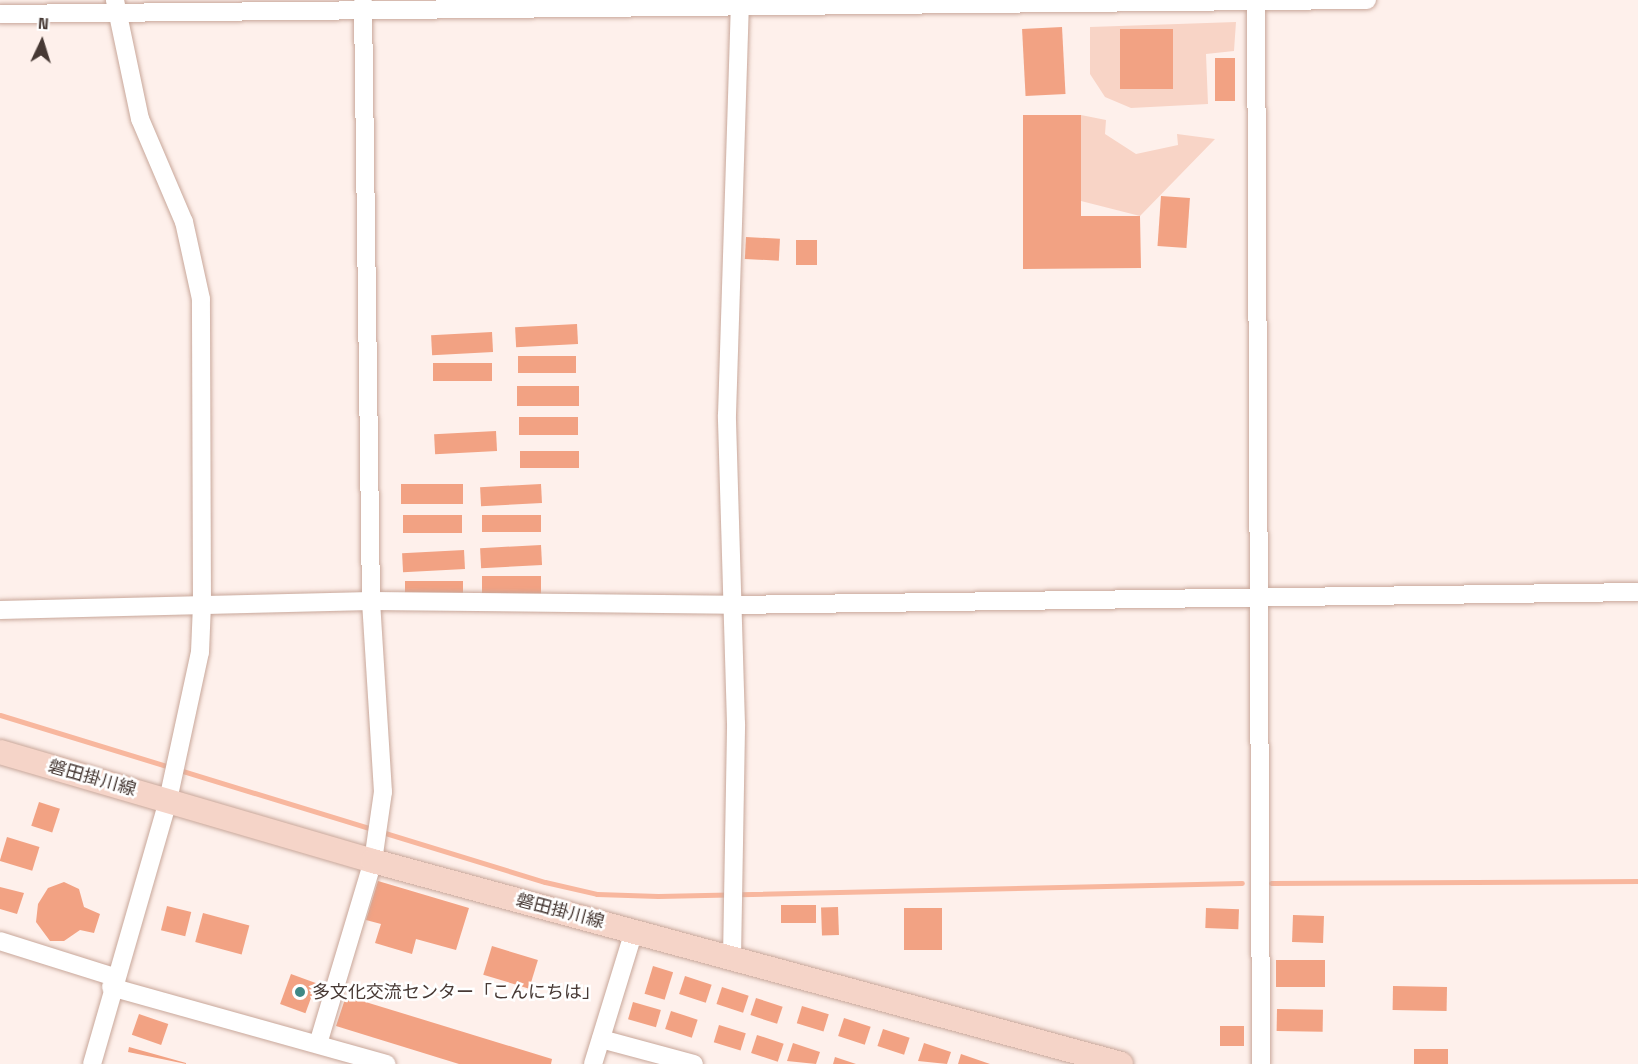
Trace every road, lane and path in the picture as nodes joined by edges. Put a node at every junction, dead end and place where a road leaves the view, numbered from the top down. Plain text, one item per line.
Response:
1 (1367, 0) edge
2 (985, 1) edge
3 (1256, 1) edge
4 (739, 2) edge
5 (363, 6) edge
6 (116, 7) edge
7 (0, 14) edge
8 (1638, 592) edge
9 (1256, 600) junction
10 (370, 601) junction
11 (202, 605) junction
12 (731, 605) junction
13 (0, 610) edge
14 (0, 752) edge
15 (168, 800) junction
16 (373, 861) junction
17 (634, 932) junction
18 (0, 941) edge
19 (732, 958) junction
20 (113, 982) junction
21 (601, 1039) junction
22 (318, 1044) junction
23 (92, 1064) edge
24 (386, 1064) edge
25 (593, 1064) edge
26 (694, 1064) edge
27 (1121, 1064) edge
28 (1261, 1064) edge

1 - 3 street
2 - 3 street
2 - 4 street
3 - 9 street
4 - 5 street
4 - 12 street
5 - 6 street
5 - 10 street
6 - 7 street
6 - 11 street
8 - 9 street
9 - 12 street
9 - 28 street
10 - 11 street
10 - 12 street
10 - 16 street
11 - 13 street
11 - 15 street
12 - 19 street
14 - 15 main road, 磐田掛川線
15 - 16 main road, 磐田掛川線
15 - 20 street
16 - 17 main road, 磐田掛川線
16 - 22 street
17 - 19 main road, 磐田掛川線
17 - 21 street
18 - 20 street
19 - 27 main road, 磐田掛川線
20 - 22 street
20 - 23 street
21 - 25 street
21 - 26 street
22 - 24 street

